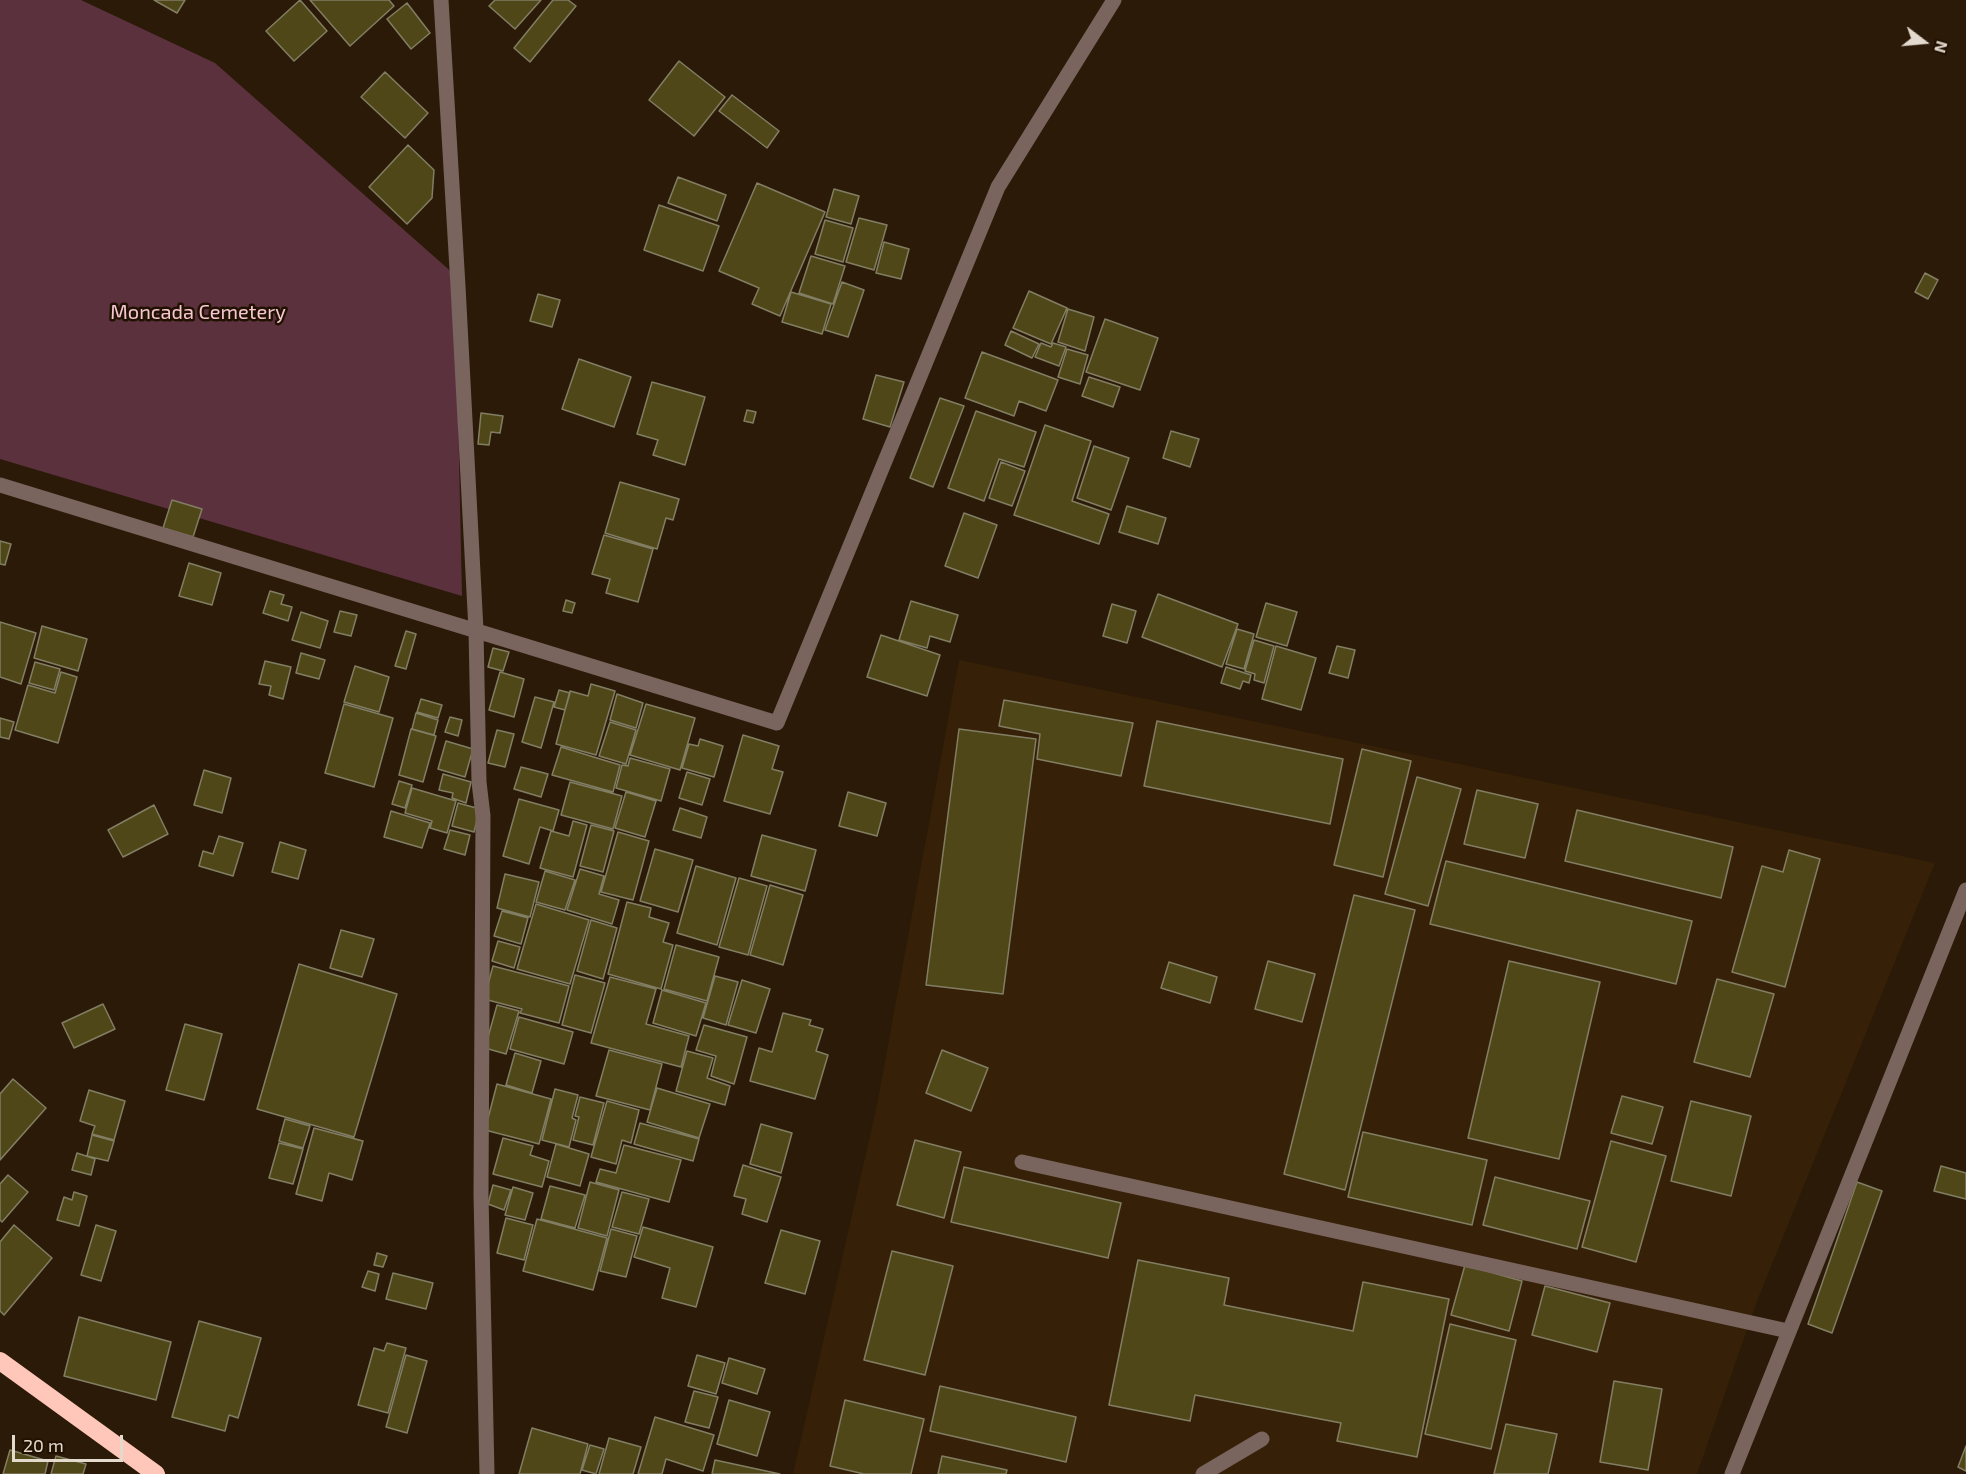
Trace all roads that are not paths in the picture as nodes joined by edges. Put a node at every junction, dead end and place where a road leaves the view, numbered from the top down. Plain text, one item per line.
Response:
1 (441, 0) edge
2 (1114, 0) edge
3 (0, 485) edge
4 (476, 630) junction
5 (1966, 890) edge
6 (1022, 1162) dead end
7 (1788, 1331) junction
8 (0, 1361) edge
9 (1262, 1439) dead end
10 (156, 1474) edge
11 (487, 1474) edge
12 (1203, 1474) edge
13 (1732, 1474) edge

1 - 4 street
2 - 4 street
3 - 4 street
4 - 11 street
5 - 7 street
6 - 7 street
7 - 13 street
8 - 10 highway
9 - 12 street

